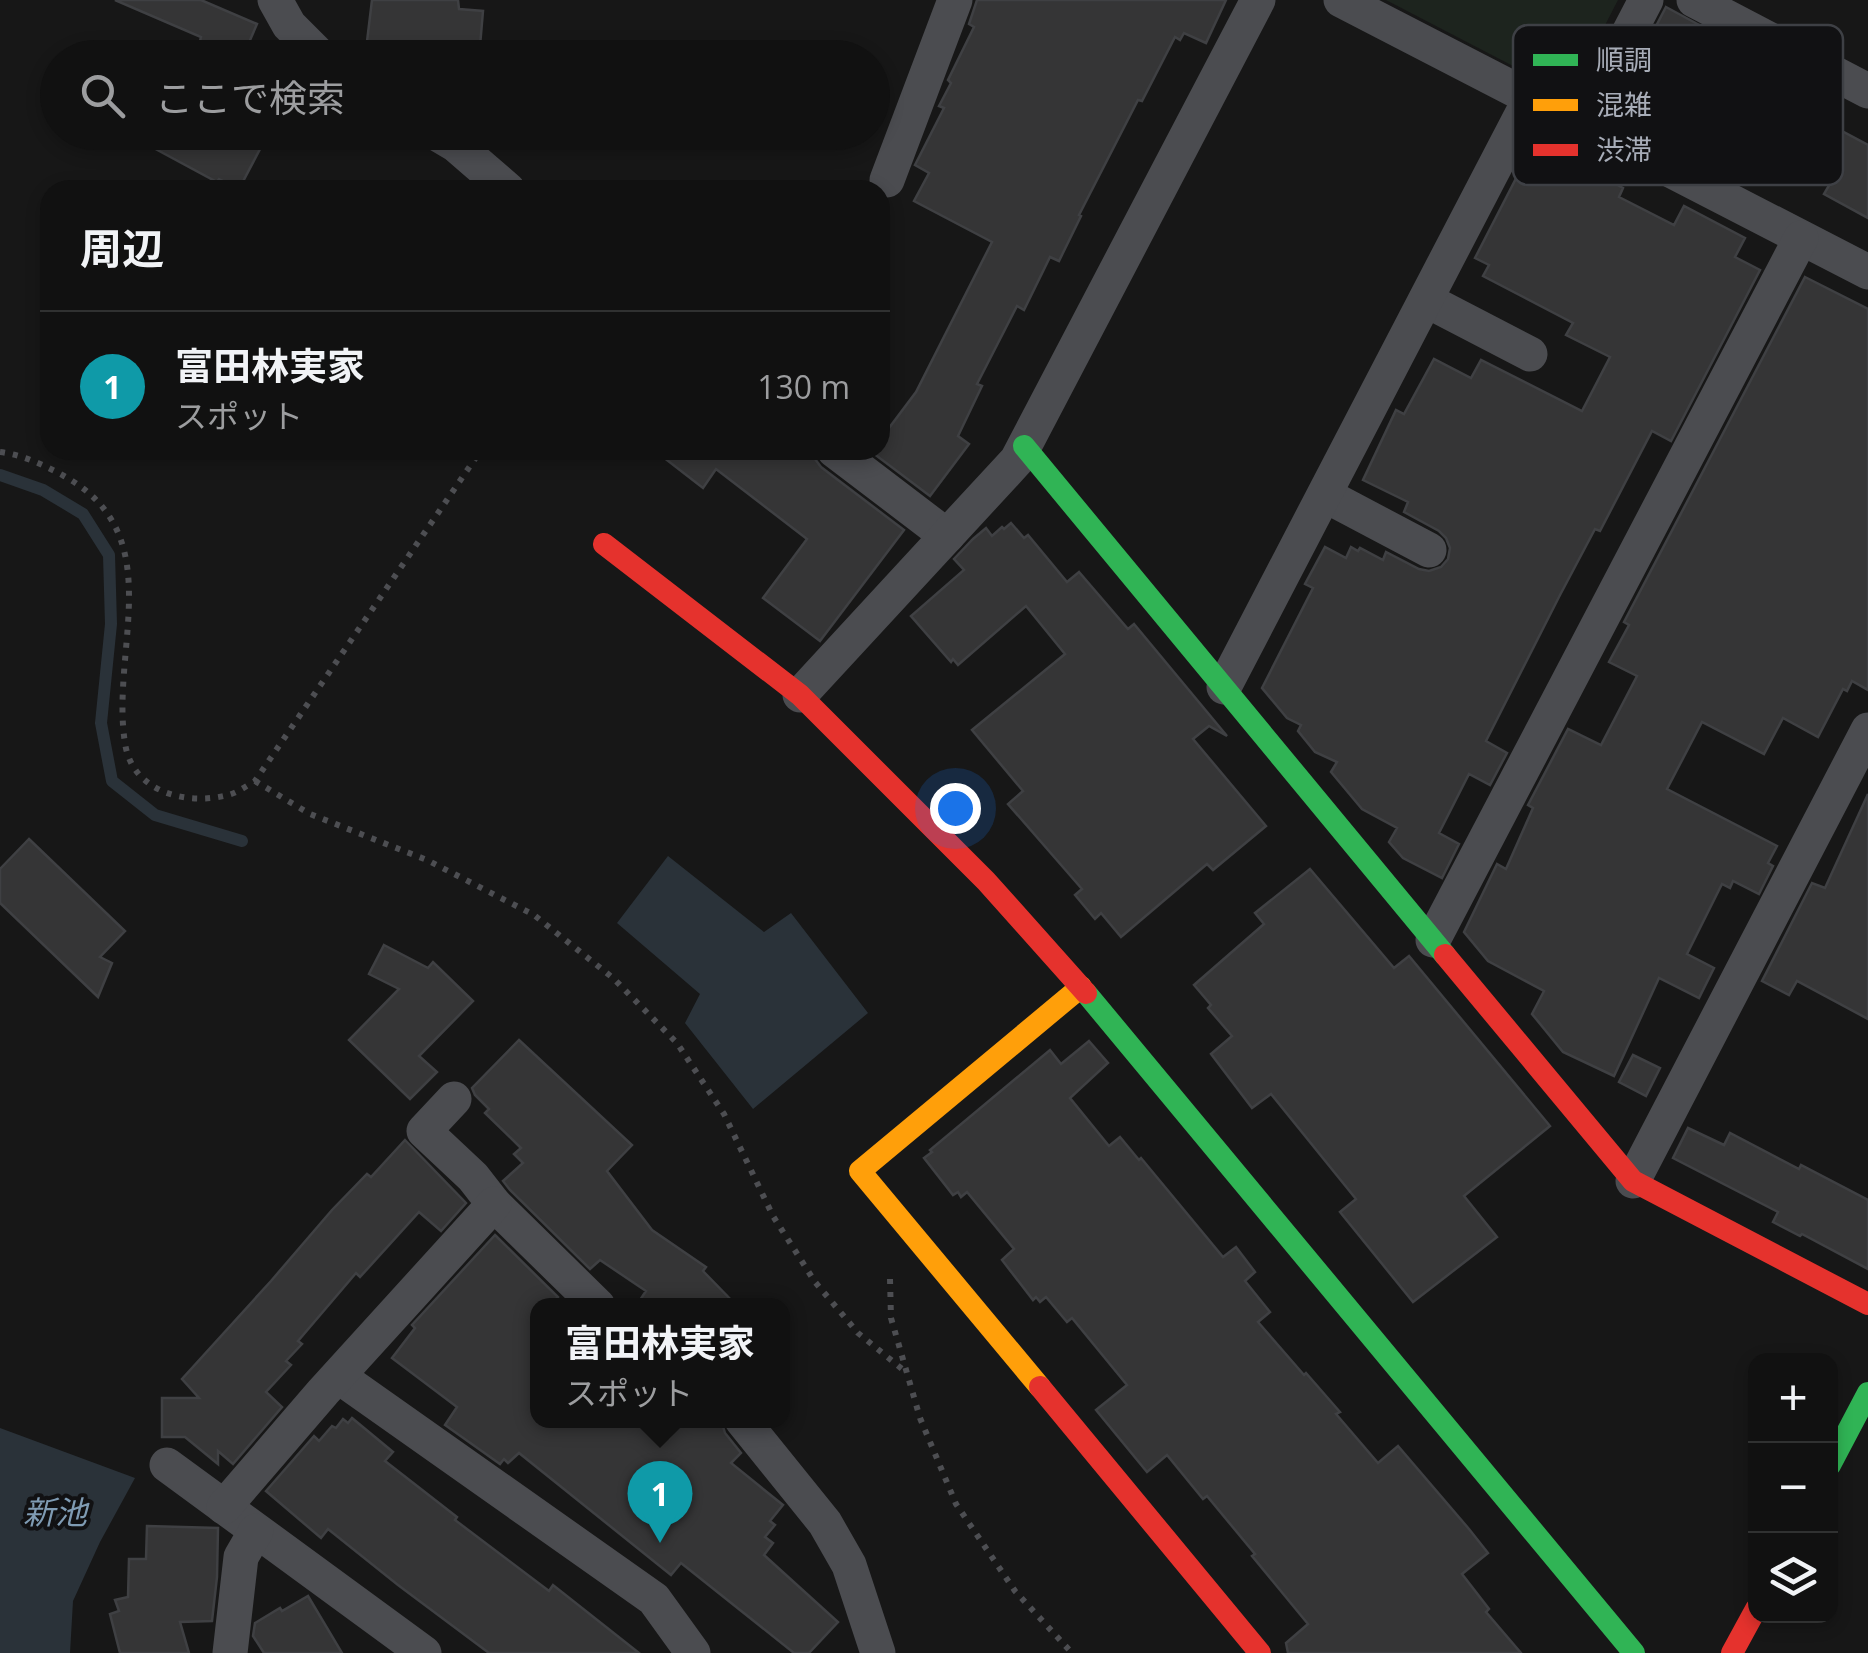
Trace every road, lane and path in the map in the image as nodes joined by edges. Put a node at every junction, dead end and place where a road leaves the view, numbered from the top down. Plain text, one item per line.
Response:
1 (275, 0) edge
2 (954, 0) edge
3 (1258, 0) edge
4 (1342, 0) edge
5 (1646, 0) edge
6 (1694, 0) edge
7 (1633, 25) edge
8 (1742, 25) edge
9 (304, 40) edge
10 (1843, 77) edge
11 (1513, 87) edge
12 (1868, 90) edge
13 (1513, 133) edge
14 (461, 150) edge
15 (496, 180) edge
16 (887, 180) dead end
17 (1701, 185) edge
18 (1802, 238) junction
19 (1868, 272) edge
20 (1426, 300) junction
21 (1530, 354) dead end
22 (1024, 446) junction
23 (0, 452) edge
24 (475, 460) edge
25 (847, 460) edge
26 (1324, 495) junction
27 (947, 536) junction
28 (604, 544) dead end
29 (1429, 550) dead end
30 (1224, 688) junction
31 (800, 695) junction
32 (1868, 730) edge
33 (255, 781) junction
34 (1433, 940) junction
35 (1081, 988) junction
36 (454, 1099) dead end
37 (1633, 1180) junction
38 (886, 1202) junction
39 (494, 1204) junction
40 (590, 1298) edge
41 (1868, 1304) edge
42 (907, 1373) junction
43 (338, 1376) junction
44 (1868, 1393) edge
45 (749, 1428) edge
46 (1838, 1450) edge
47 (168, 1465) dead end
48 (224, 1507) junction
49 (256, 1531) junction
50 (1748, 1623) edge
51 (230, 1653) edge
52 (424, 1653) edge
53 (693, 1653) edge
54 (878, 1653) edge
55 (1072, 1653) edge
56 (1260, 1653) edge
57 (1634, 1653) edge
58 (1732, 1653) edge

1 - 9 street
2 - 16 street
3 - 22 street
4 - 11 street
5 - 7 street
6 - 8 street
10 - 12 street
13 - 20 street
14 - 15 street
17 - 18 street
18 - 19 street
18 - 34 street
20 - 21 street
20 - 26 street
22 - 27 street
22 - 30 street
23 - 33 path
24 - 33 path
25 - 27 street
26 - 29 street
26 - 30 street
27 - 31 street
28 - 31 street
30 - 34 street
31 - 35 street
32 - 37 street
33 - 42 path
34 - 37 street
35 - 38 street
35 - 57 street
36 - 39 street
37 - 41 street
38 - 42 path
38 - 56 street
39 - 40 street
39 - 43 street
42 - 55 path
43 - 48 street
43 - 53 street
44 - 46 street
45 - 54 street
47 - 48 street
48 - 49 street
49 - 51 street
49 - 52 street
50 - 58 street

